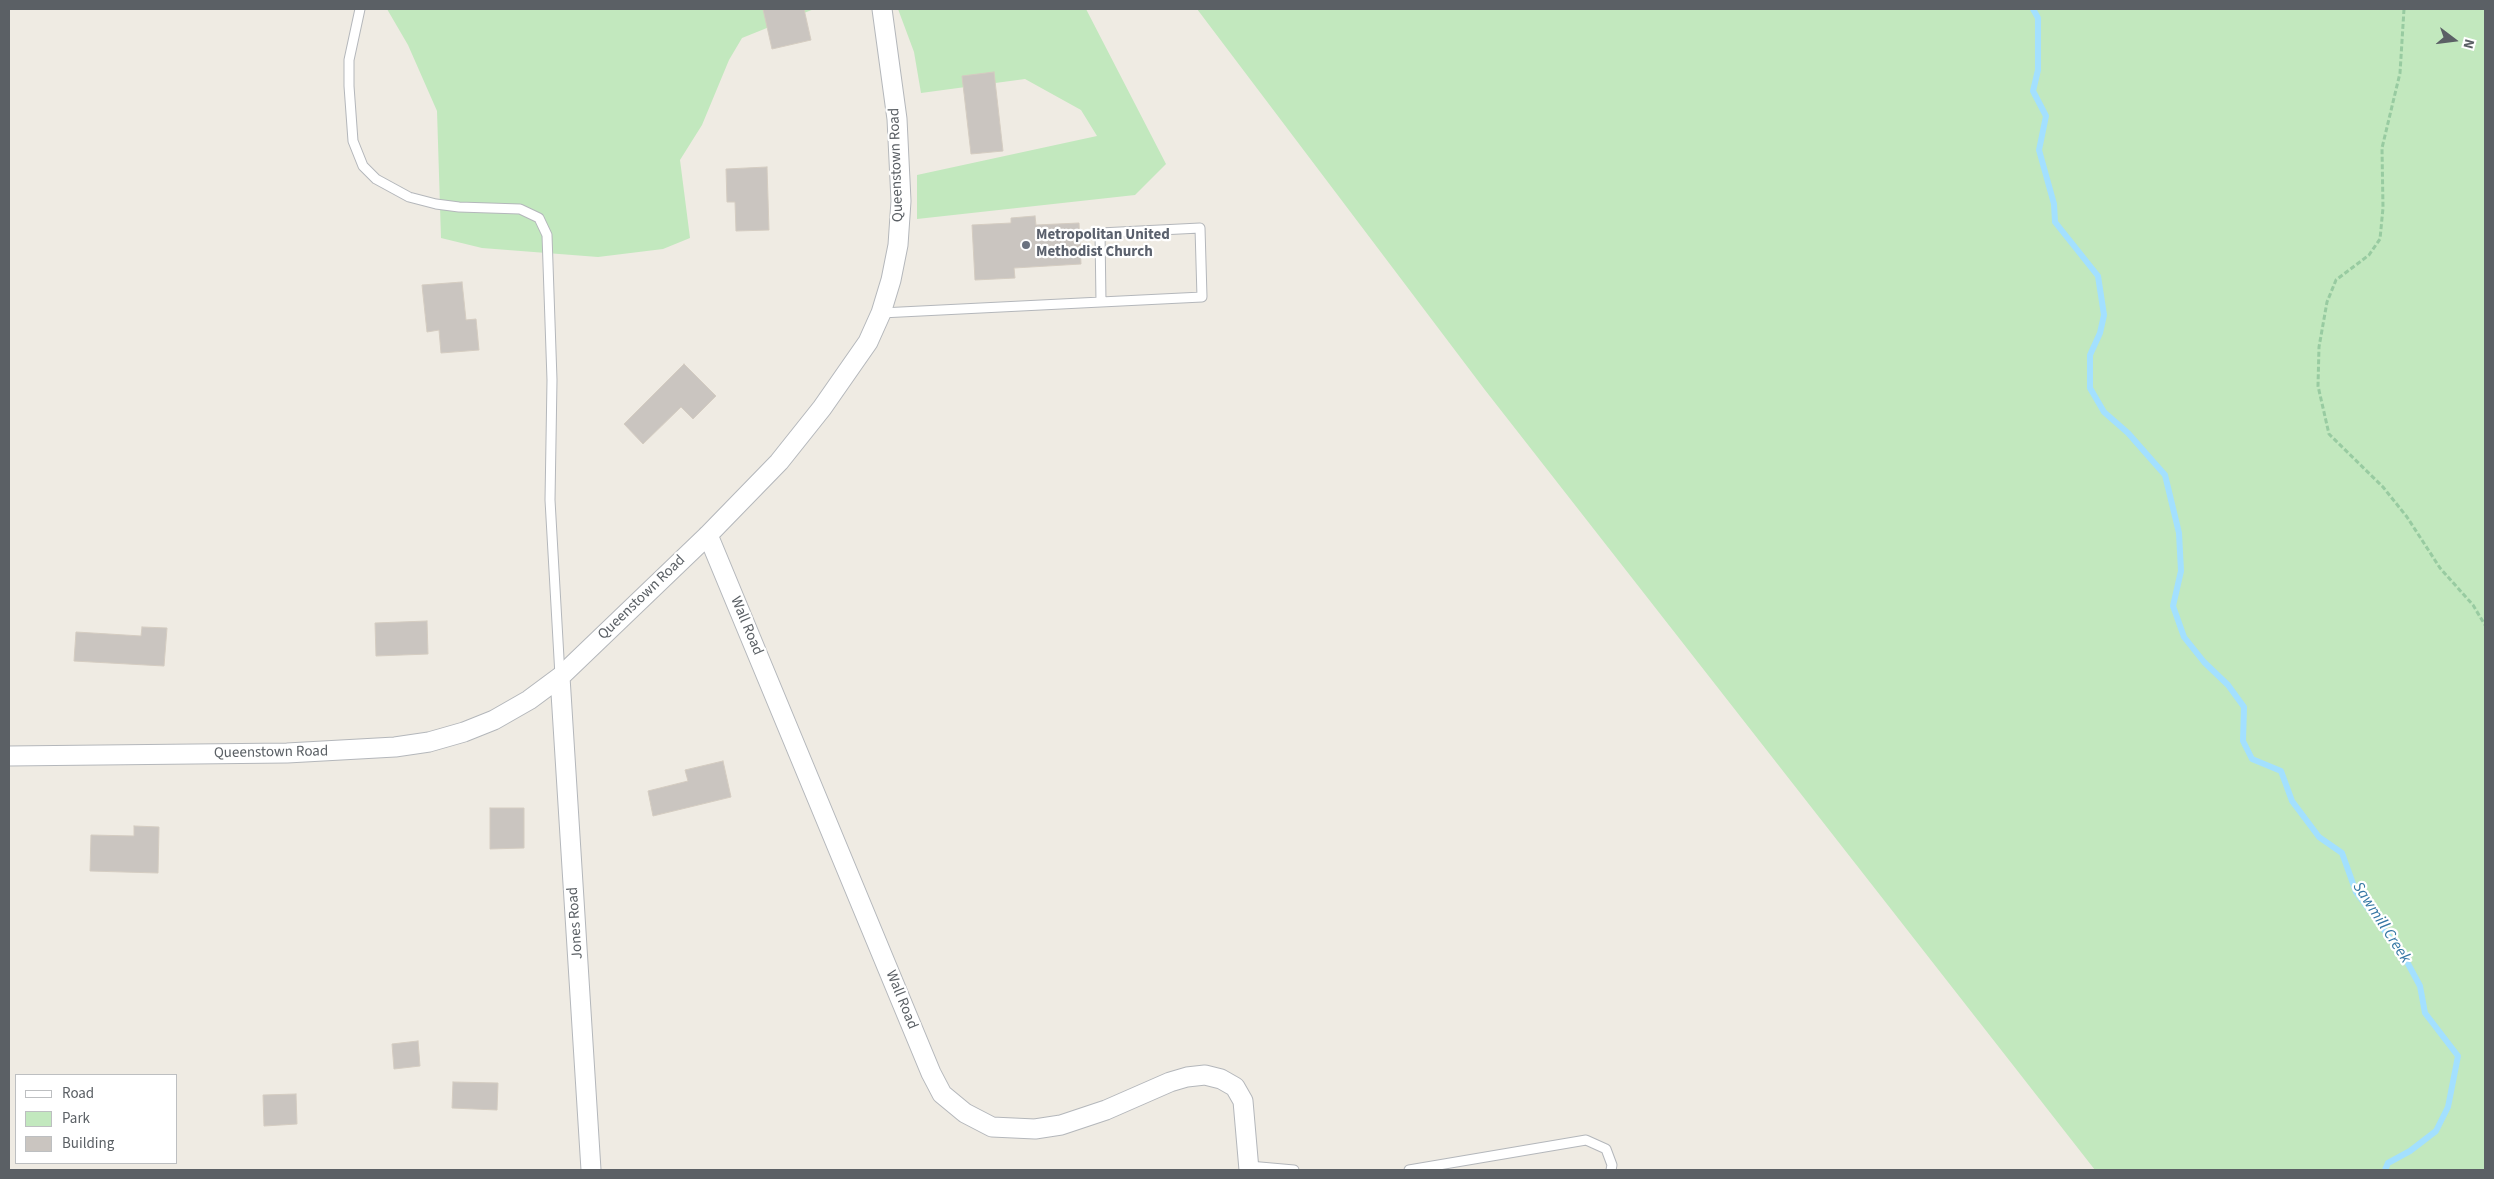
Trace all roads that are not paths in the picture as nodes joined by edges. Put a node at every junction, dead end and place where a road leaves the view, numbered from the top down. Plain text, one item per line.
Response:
1 (360, 9) edge
2 (882, 9) edge
3 (1102, 302) junction
4 (881, 313) junction
5 (708, 535) junction
6 (560, 677) junction
7 (9, 756) edge
8 (1249, 1168) edge
9 (590, 1170) edge
10 (1294, 1170) edge
11 (1409, 1170) edge
12 (1611, 1170) edge

1 - 6 lane
2 - 4 street, Queenstown Road
3 - 3 lane
3 - 4 lane
4 - 5 street, Queenstown Road
5 - 6 street, Queenstown Road
5 - 8 street, Wall Road
6 - 7 street, Queenstown Road
6 - 9 street, Jones Road
8 - 10 lane
11 - 12 lane

